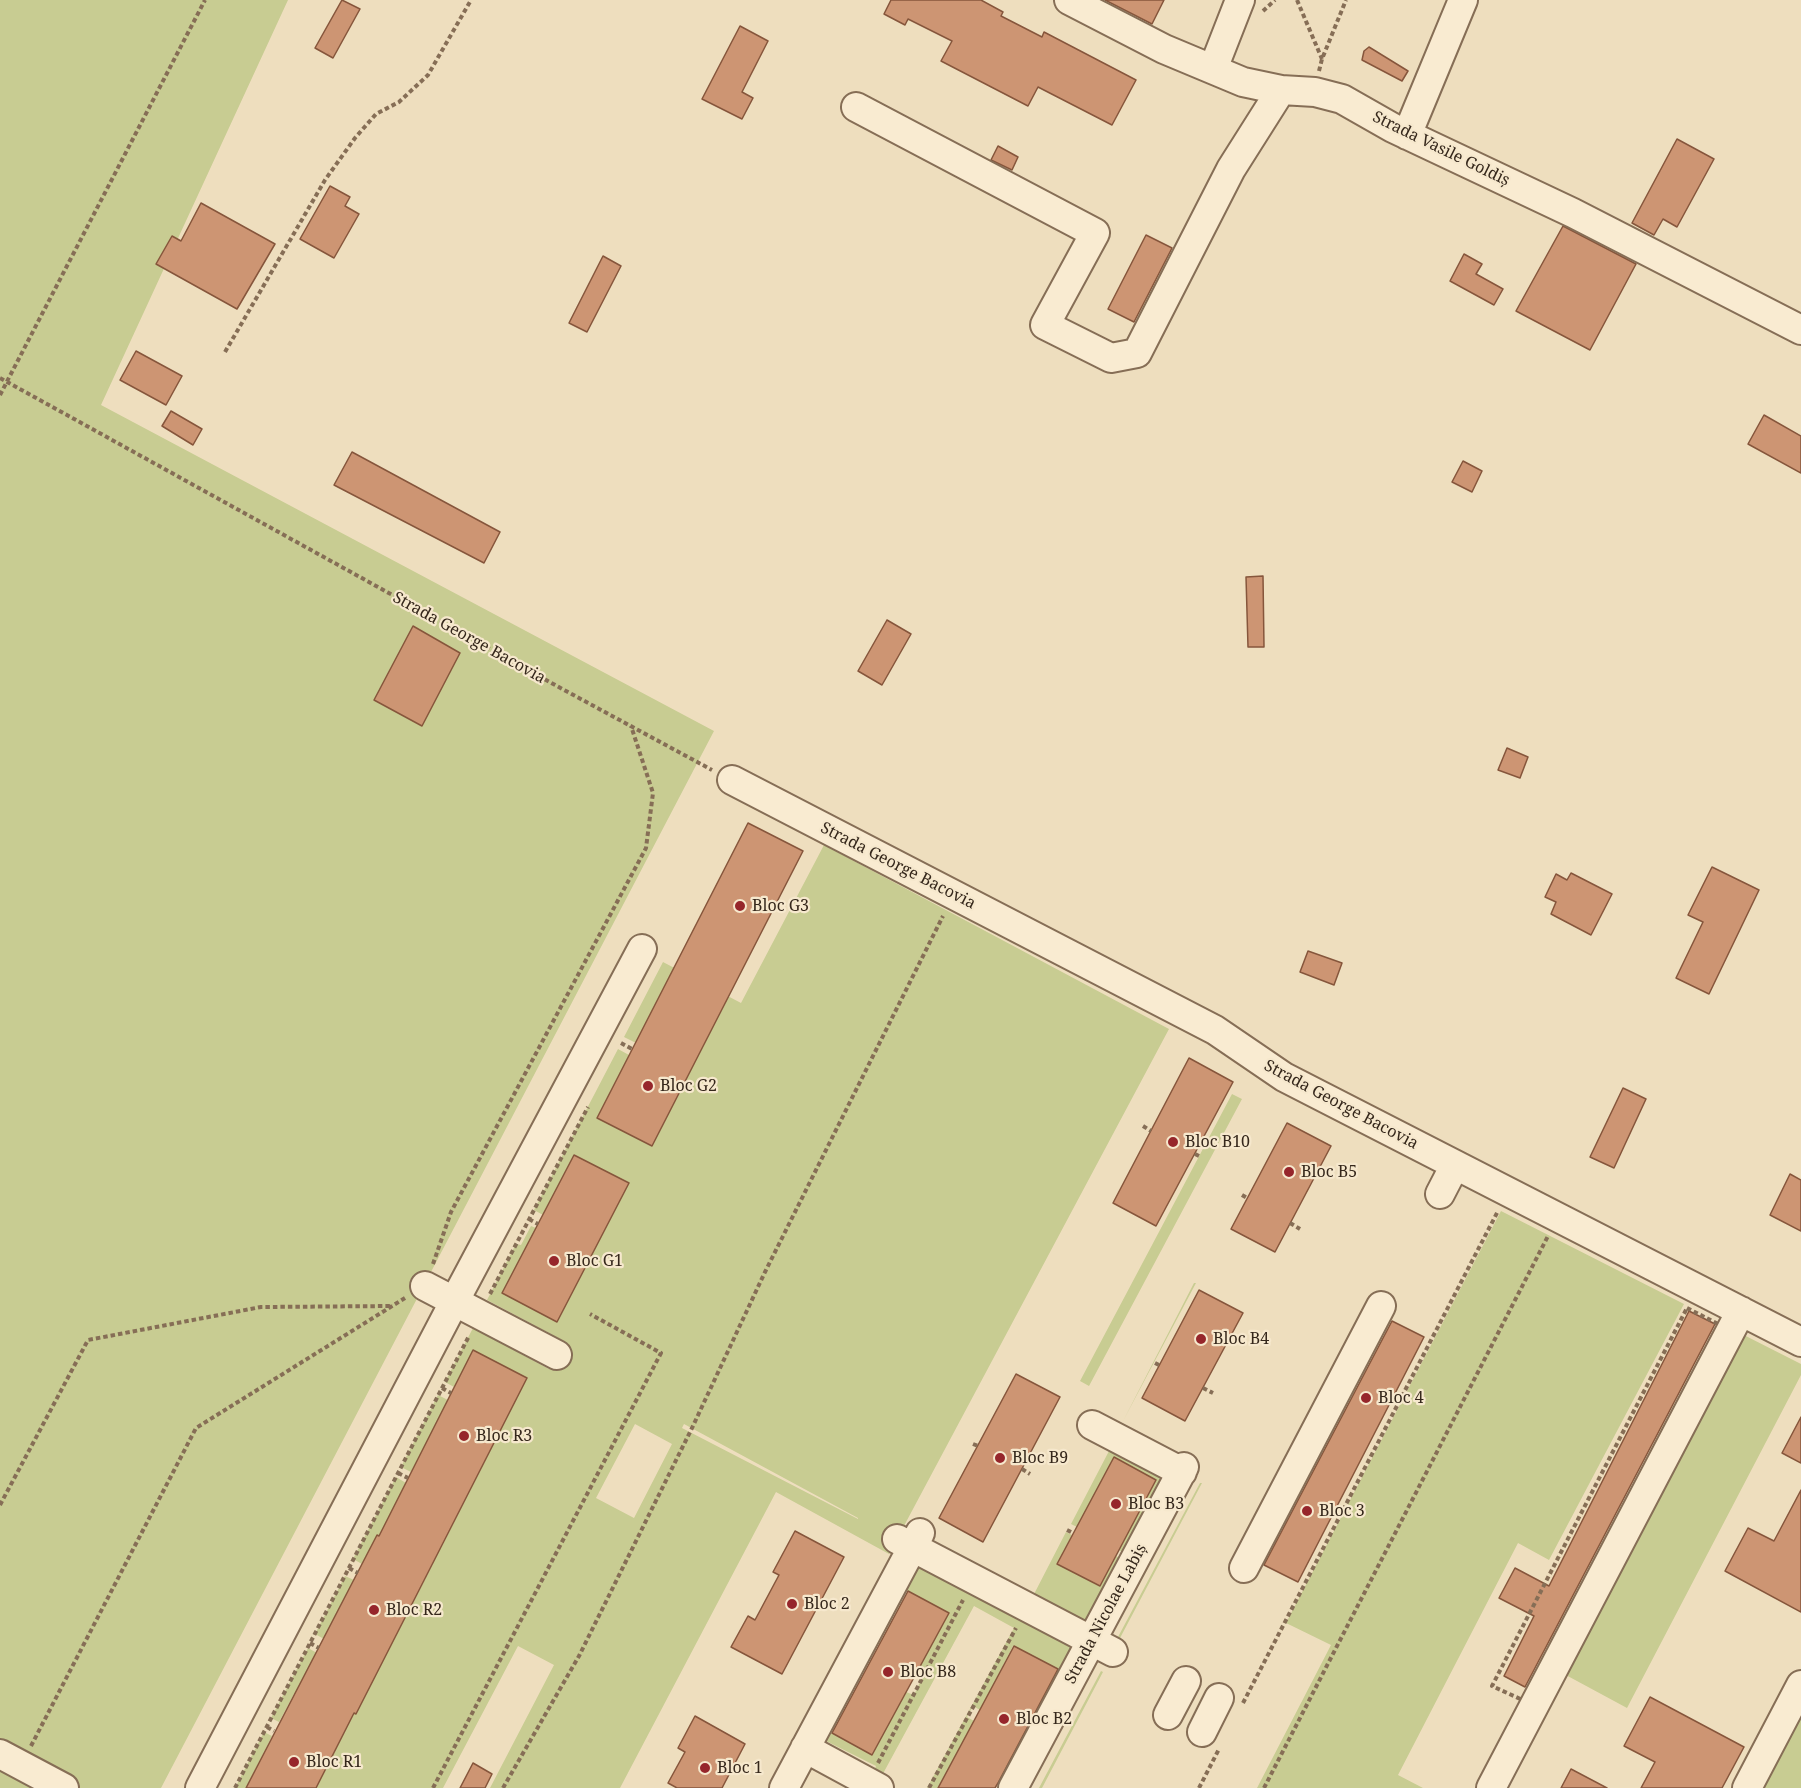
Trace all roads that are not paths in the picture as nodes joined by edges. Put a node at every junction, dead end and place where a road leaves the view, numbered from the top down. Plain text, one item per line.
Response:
1 (1069, 0) edge
2 (1240, 0) edge
3 (1463, 0) edge
4 (1213, 69) junction
5 (1281, 90) junction
6 (856, 107) dead end
7 (1407, 135) junction
8 (1801, 330) edge
9 (732, 780) road end
10 (642, 949) dead end
11 (1455, 1165) junction
12 (1440, 1194) dead end
13 (425, 1286) road end
14 (1381, 1306) dead end
15 (467, 1308) junction
16 (1741, 1311) junction
17 (1801, 1342) edge
18 (557, 1355) dead end
19 (1092, 1425) dead end
20 (1244, 1568) dead end
21 (1102, 1646) junction
22 (1186, 1681) dead end
23 (1801, 1685) edge
24 (1230, 1703) road end
25 (1168, 1715) dead end
26 (1213, 1736) road end
27 (805, 1748) junction
28 (11, 1760) edge
29 (874, 1785) edge
30 (64, 1788) edge
31 (200, 1788) edge
32 (784, 1788) edge
33 (1013, 1788) edge
34 (1491, 1788) edge
35 (1747, 1788) edge

1 - 4 street, Strada Vasile Goldiș
2 - 4 street
3 - 7 street
4 - 5 street, Strada Vasile Goldiș
5 - 6 street
5 - 7 street, Strada Vasile Goldiș
7 - 8 street, Strada Vasile Goldiș
9 - 11 street, Strada George Bacovia
10 - 15 street
11 - 12 street
11 - 16 street, Strada George Bacovia
13 - 15 street
14 - 20 street
15 - 18 street
15 - 31 street
16 - 17 street, Strada George Bacovia
16 - 34 street
19 - 21 street, Strada Nicolae Labiș
21 - 27 street
21 - 33 street, Strada Nicolae Labiș
22 - 25 street
23 - 35 street
24 - 26 street
27 - 29 street
27 - 32 street
28 - 30 street

